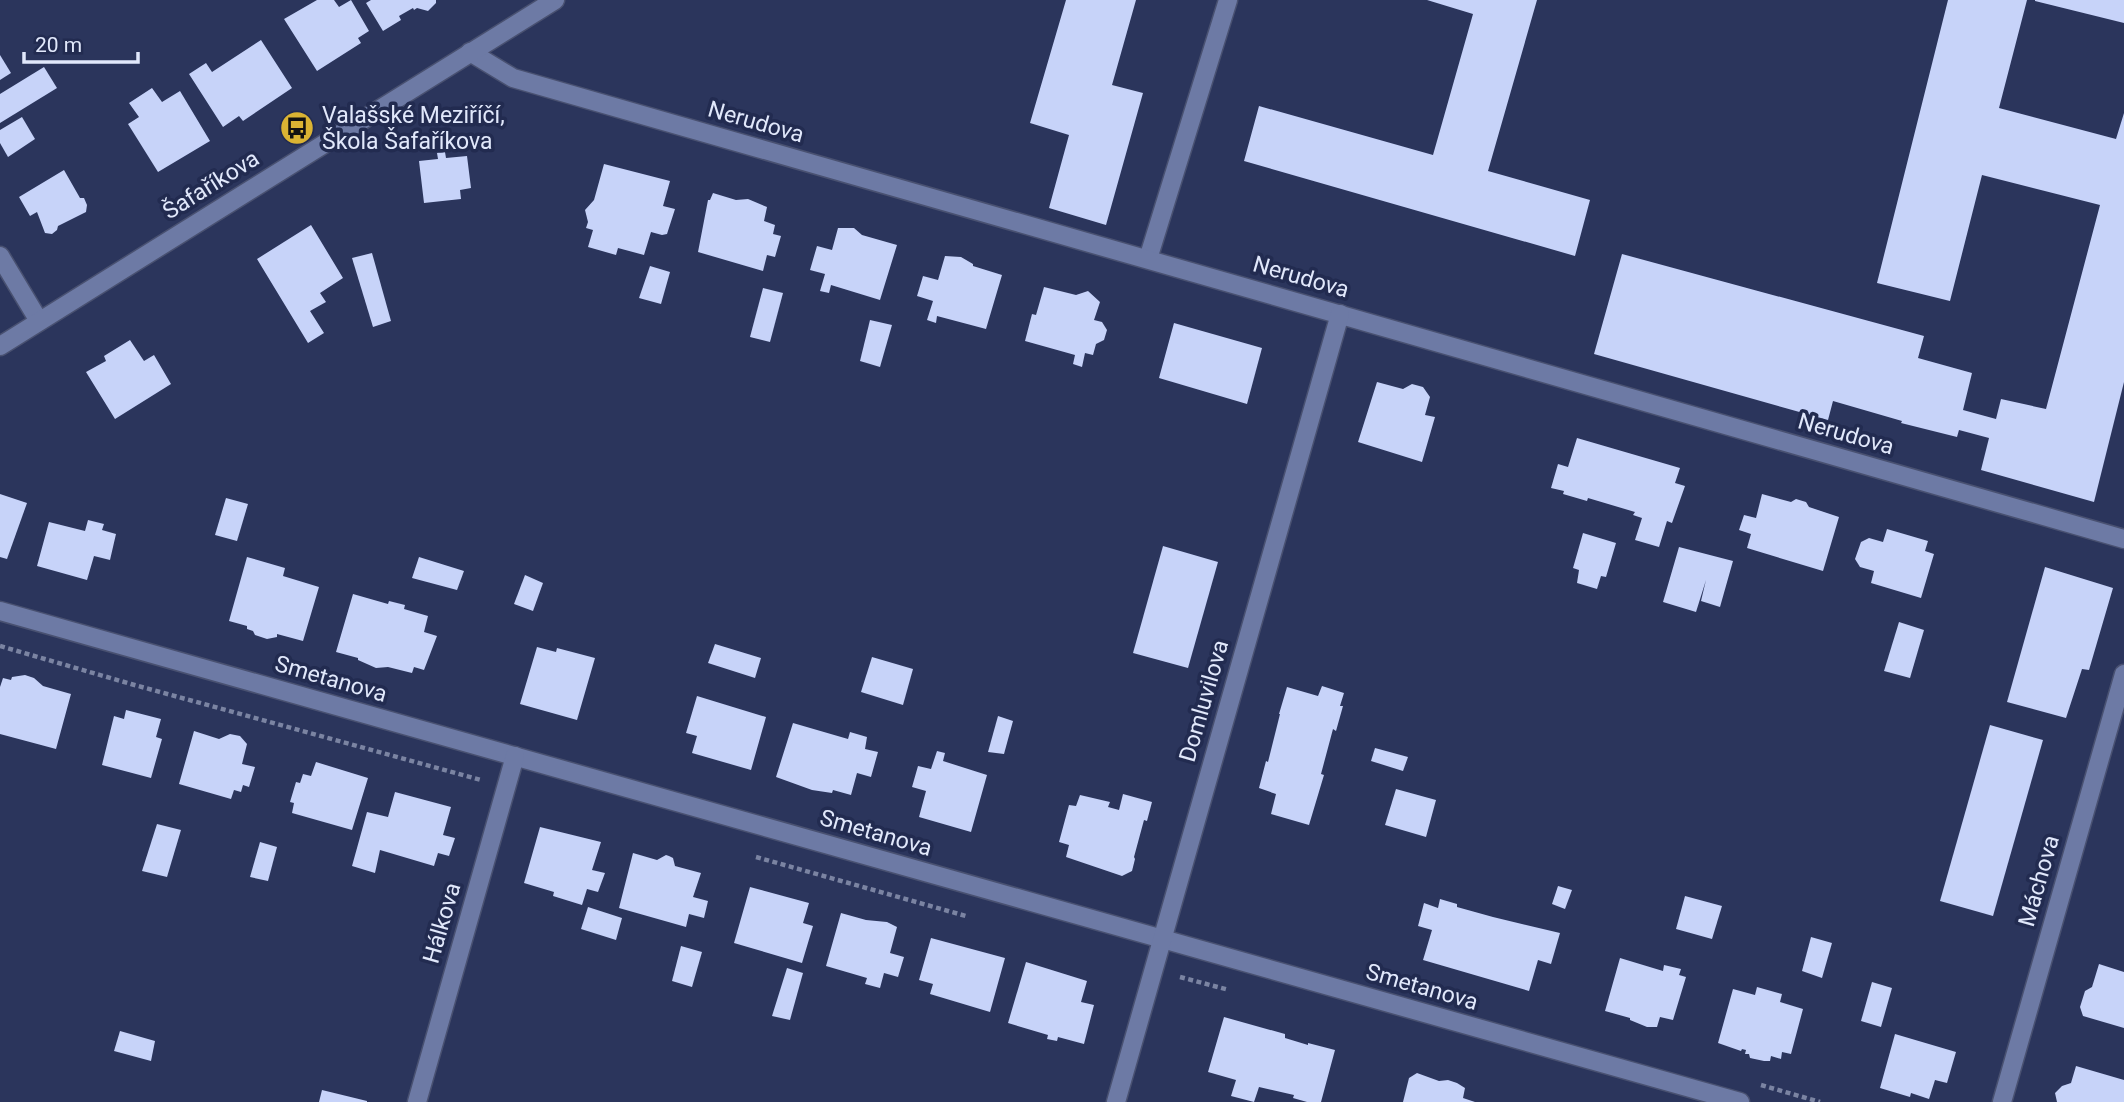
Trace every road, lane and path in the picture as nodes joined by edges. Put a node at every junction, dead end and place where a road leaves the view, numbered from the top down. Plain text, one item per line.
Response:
1 (555, 0) edge
2 (1228, 0) edge
3 (470, 52) junction
4 (0, 256) edge
5 (1148, 259) junction
6 (1340, 314) junction
7 (39, 321) junction
8 (0, 346) edge
9 (2124, 539) edge
10 (0, 611) edge
11 (0, 646) edge
12 (2124, 674) edge
13 (515, 757) junction
14 (506, 788) junction
15 (745, 854) dead end
16 (972, 918) dead end
17 (1162, 939) junction
18 (1154, 968) junction
19 (1241, 994) dead end
20 (417, 1102) edge
21 (1116, 1102) edge
22 (1740, 1102) edge
23 (2002, 1102) edge

1 - 3 street, Šafaříkova
2 - 5 street
3 - 5 street, Nerudova
3 - 7 street, Šafaříkova
4 - 7 street
5 - 6 street, Nerudova
6 - 9 street, Nerudova
6 - 17 street, Domluvilova
7 - 8 street, Šafaříkova
10 - 13 street, Smetanova
11 - 14 path
12 - 23 street, Máchova
13 - 14 street, Hálkova
13 - 17 street, Smetanova
14 - 20 street, Hálkova
15 - 16 path
17 - 18 street, Domluvilova
17 - 22 street, Smetanova
18 - 19 path
18 - 21 street, Domluvilova

